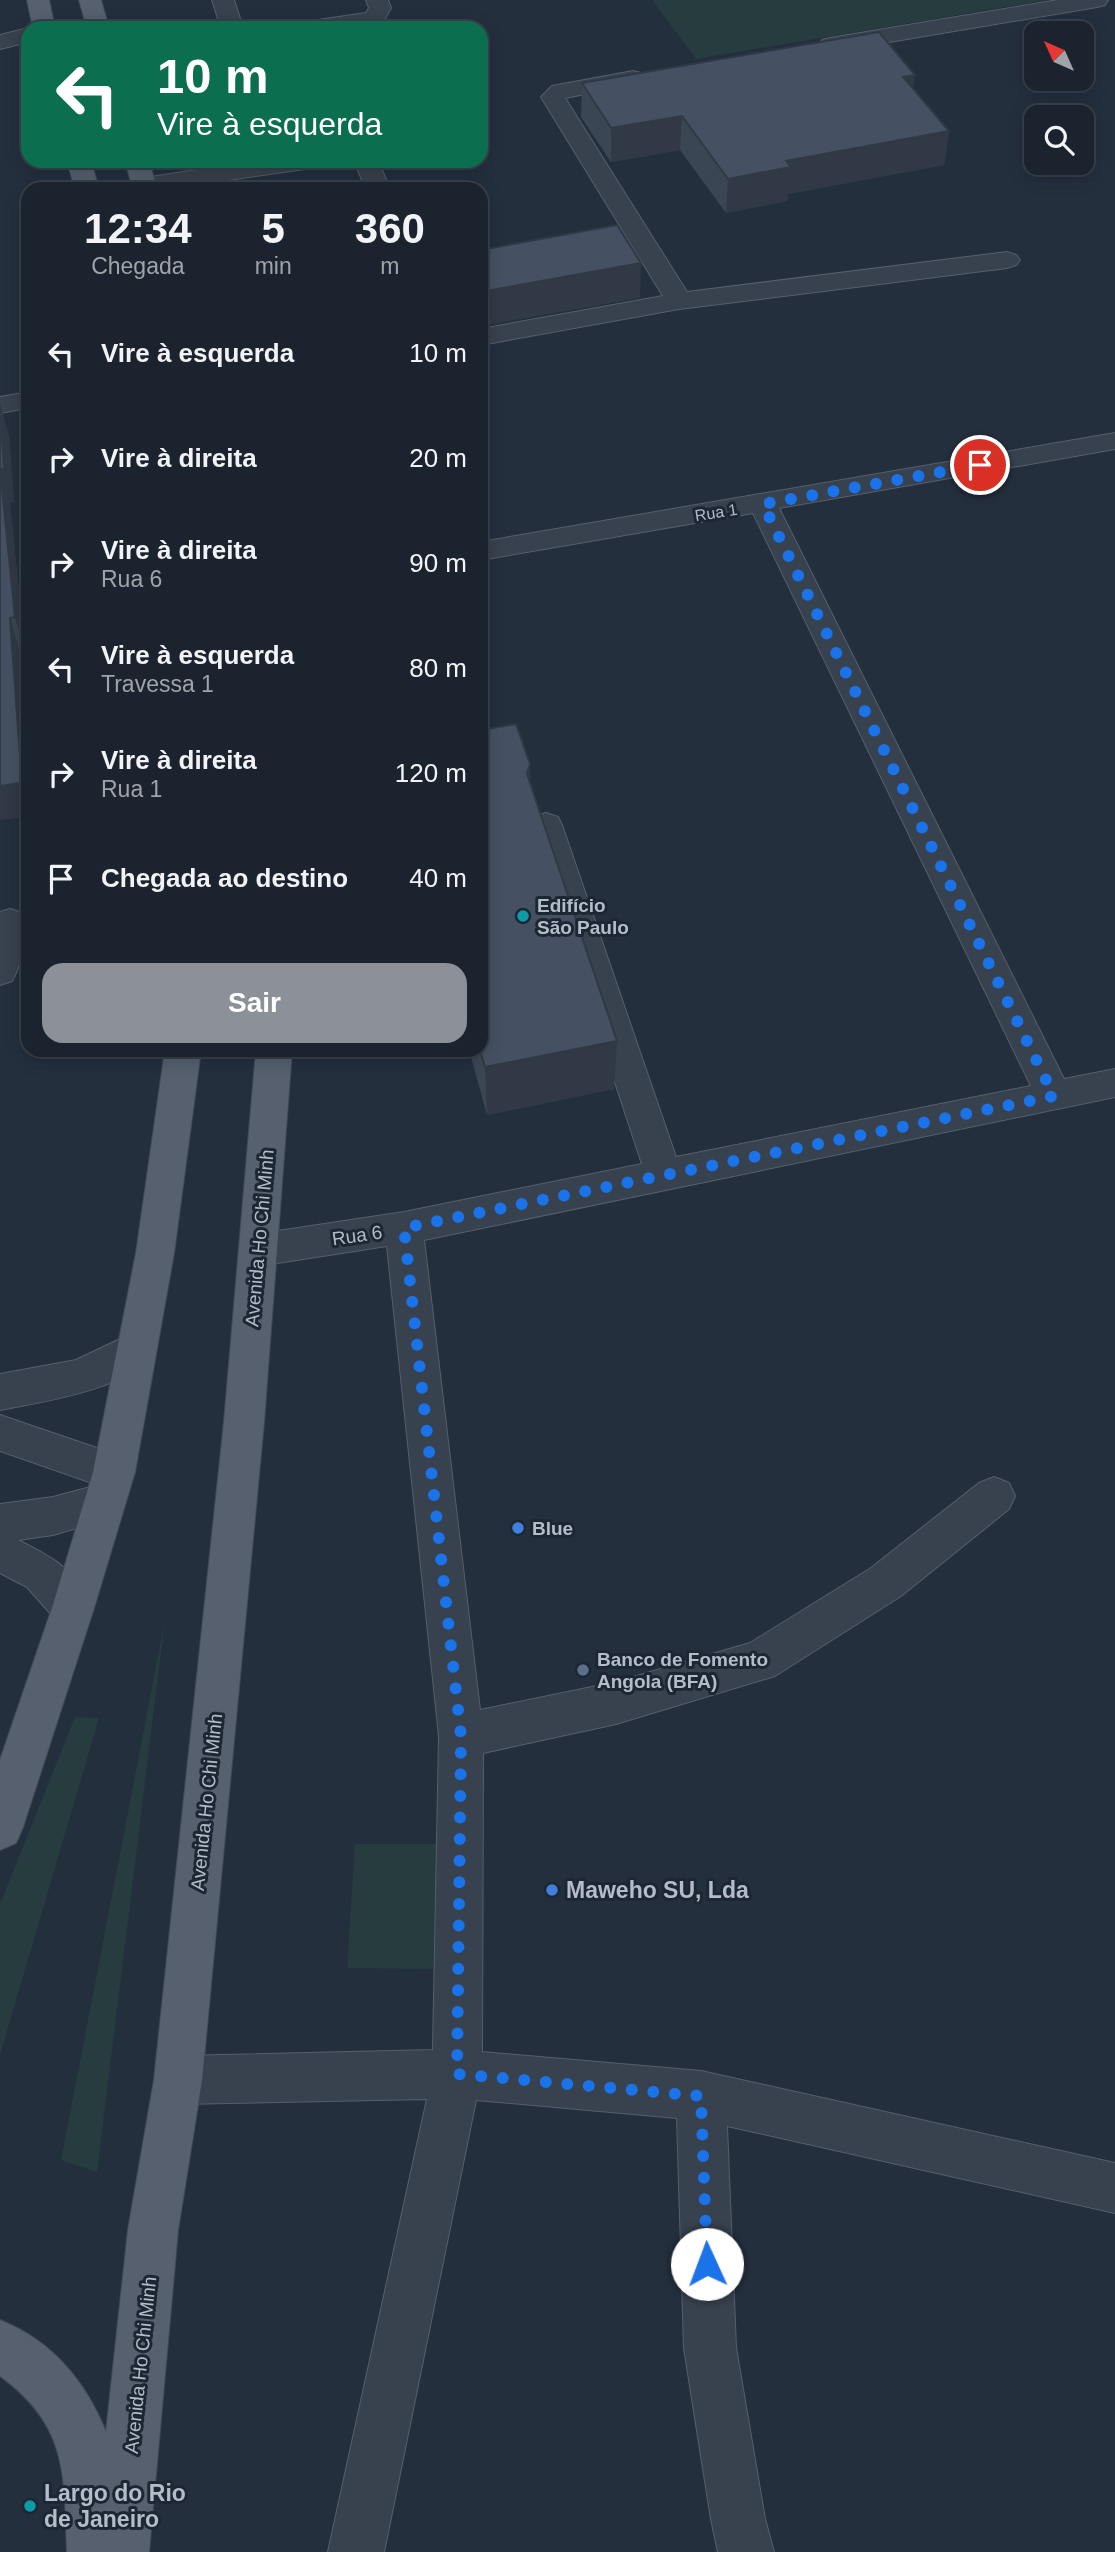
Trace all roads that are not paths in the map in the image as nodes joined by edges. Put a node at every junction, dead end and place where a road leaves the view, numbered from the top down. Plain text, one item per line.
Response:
1 (38, 0) edge
2 (90, 0) edge
3 (223, 0) edge
4 (377, 0) edge
5 (1097, 0) edge
6 (42, 21) edge
7 (96, 21) edge
8 (230, 21) edge
9 (362, 21) edge
10 (21, 36) edge
11 (0, 41) edge
12 (808, 49) edge
13 (656, 75) edge
14 (249, 168) edge
15 (172, 182) edge
16 (1007, 260) dead end
17 (679, 301) junction
18 (488, 336) edge
19 (1115, 441) edge
20 (763, 504) junction
21 (488, 550) edge
22 (546, 825) edge
23 (13, 919) edge
24 (0, 972) edge
25 (182, 1057) edge
26 (273, 1057) edge
27 (1115, 1083) edge
28 (1054, 1096) junction
29 (664, 1176) junction
30 (404, 1228) junction
31 (258, 1250) junction
32 (137, 1348) junction
33 (0, 1392) edge
34 (0, 1433) edge
35 (110, 1487) junction
36 (994, 1496) dead end
37 (0, 1523) edge
38 (0, 1552) edge
39 (73, 1608) junction
40 (461, 1736) junction
41 (0, 1827) edge
42 (457, 2074) junction
43 (178, 2080) junction
44 (701, 2096) junction
45 (1115, 2188) edge
46 (0, 2346) edge
47 (95, 2552) edge
48 (121, 2552) edge
49 (356, 2552) edge
50 (746, 2552) edge

1 - 6 main road
2 - 7 main road
3 - 8 street
4 - 9 street
5 - 12 street
10 - 11 street
13 - 17 street
14 - 15 street
16 - 17 street
17 - 18 street
19 - 20 street, Rua 1
20 - 21 street, Rua 1
20 - 28 street
22 - 29 street
23 - 24 street
25 - 32 main road
26 - 31 main road, Avenida Ho Chi Minh
27 - 28 street, Rua 6
28 - 29 street, Rua 6
29 - 30 street, Rua 6
30 - 31 street, Rua 6
30 - 40 street
31 - 43 main road, Avenida Ho Chi Minh
32 - 33 street
32 - 35 main road
34 - 35 street
35 - 37 street
35 - 39 main road
36 - 40 street
38 - 39 street
39 - 41 main road
40 - 42 street
42 - 43 street
42 - 44 street
42 - 49 street
43 - 48 main road, Avenida Ho Chi Minh
44 - 45 street
44 - 50 street
46 - 47 main road

